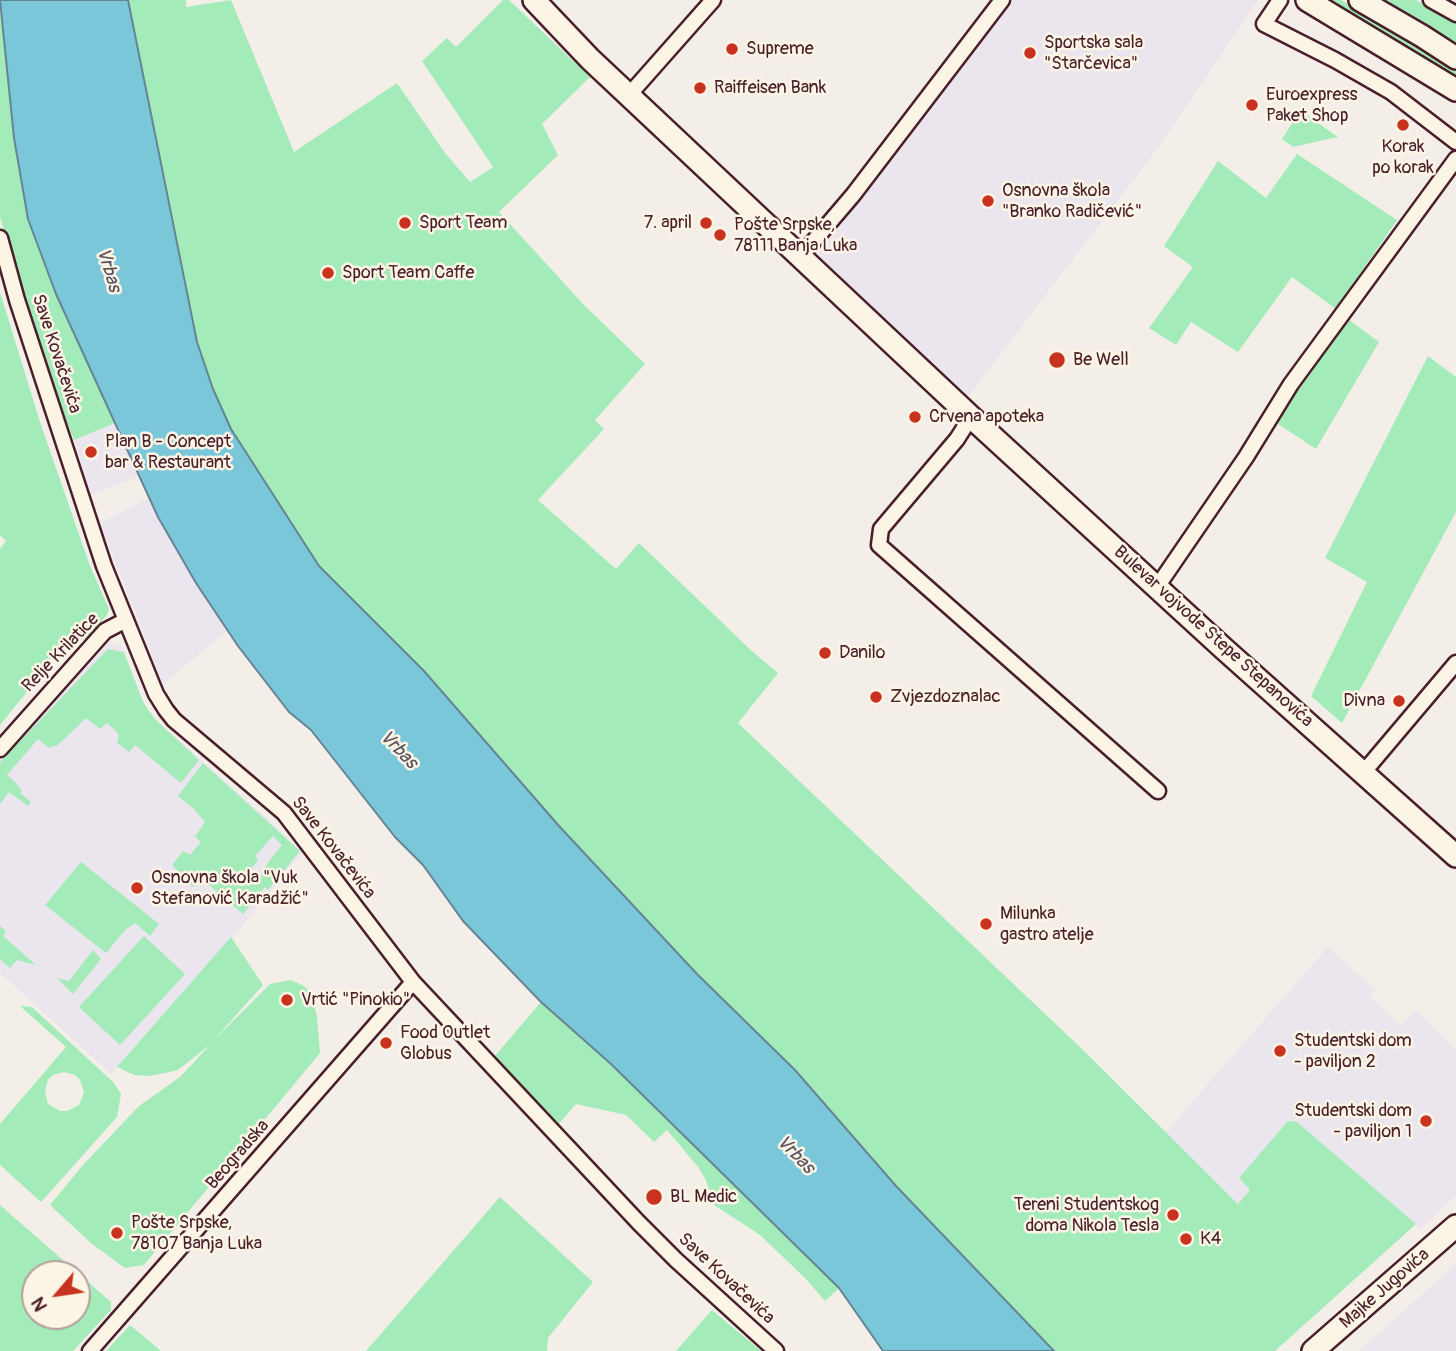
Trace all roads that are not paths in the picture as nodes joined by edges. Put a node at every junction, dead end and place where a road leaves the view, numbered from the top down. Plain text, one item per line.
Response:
1 (534, 0) edge
2 (713, 0) edge
3 (1002, 0) edge
4 (1280, 0) edge
5 (1307, 0) edge
6 (1360, 0) edge
7 (1431, 0) edge
8 (1456, 14) edge
9 (1456, 58) edge
10 (1456, 90) edge
11 (629, 95) junction
12 (1456, 142) edge
13 (1456, 159) edge
14 (0, 239) edge
15 (801, 256) junction
16 (971, 417) junction
17 (1157, 587) junction
18 (126, 620) junction
19 (1456, 663) edge
20 (0, 748) edge
21 (1363, 773) junction
22 (1158, 791) dead end
23 (1456, 856) edge
24 (413, 982) junction
25 (1456, 1226) edge
26 (90, 1351) edge
27 (776, 1351) edge
28 (1313, 1351) edge

1 - 11 street, Bulevar vojvode Stepe Stepanovića
2 - 11 street
3 - 15 street
4 - 12 street
5 - 10 street
6 - 9 street
7 - 8 street
11 - 15 street, Bulevar vojvode Stepe Stepanovića
13 - 17 street
14 - 18 street, Save Kovačevića
15 - 16 street, Bulevar vojvode Stepe Stepanovića
16 - 17 street, Bulevar vojvode Stepe Stepanovića
16 - 22 street
17 - 21 street, Bulevar vojvode Stepe Stepanovića
18 - 20 street, Relje Krilatice
18 - 24 street, Save Kovačevića
19 - 21 street
21 - 23 street, Bulevar vojvode Stepe Stepanovića
24 - 26 street, Beogradska
24 - 27 street, Save Kovačevića
25 - 28 street, Majke Jugovića

